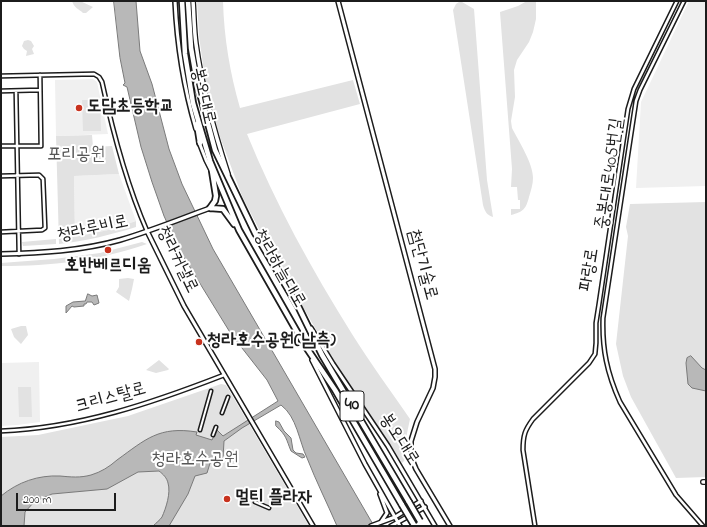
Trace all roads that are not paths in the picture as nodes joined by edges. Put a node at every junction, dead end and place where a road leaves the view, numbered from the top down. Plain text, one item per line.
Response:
1 (175, 1) edge
2 (182, 1) edge
3 (188, 1) edge
4 (193, 1) edge
5 (338, 1) edge
6 (677, 1) edge
7 (684, 1) edge
8 (40, 75) junction
9 (1, 76) edge
10 (40, 90) junction
11 (1, 91) edge
12 (16, 91) junction
13 (191, 93) junction
14 (200, 144) junction
15 (1, 146) edge
16 (16, 146) junction
17 (212, 171) junction
18 (1, 176) edge
19 (17, 176) junction
20 (223, 192) junction
21 (235, 194) junction
22 (210, 208) junction
23 (239, 230) junction
24 (19, 231) junction
25 (147, 231) junction
26 (1, 232) edge
27 (1, 254) edge
28 (19, 254) junction
29 (299, 308) junction
30 (304, 344) junction
31 (224, 375) junction
32 (211, 391) dead end
33 (228, 397) dead end
34 (222, 413) dead end
35 (216, 427) dead end
36 (200, 430) dead end
37 (1, 431) edge
38 (213, 435) dead end
39 (380, 490) junction
40 (421, 501) junction
41 (255, 502) dead end
42 (424, 507) junction
43 (269, 508) dead end
44 (395, 517) junction
45 (381, 522) junction
46 (398, 522) junction
47 (421, 524) edge
48 (414, 525) edge
49 (313, 526) edge
50 (371, 526) edge
51 (391, 526) edge
52 (400, 526) edge
53 (435, 526) edge
54 (450, 526) edge
55 (535, 526) edge
56 (703, 526) edge

1 - 14 street, 봉오대로 / 40
2 - 13 highway, 청라하늘대로
3 - 21 highway, 청라하늘대로
4 - 21 main road, 봉오대로 / 40
5 - 54 street, 첨단기술로
6 - 55 street, 파랑로
7 - 56 street, 중봉대로405번길
8 - 9 street, 청라커낼로
8 - 10 street
8 - 25 street, 청라커낼로
10 - 12 street
10 - 16 street
11 - 12 street
12 - 16 street
13 - 14 highway
13 - 20 highway, 청라하늘대로
14 - 17 street, 봉오대로 / 40
15 - 16 street
16 - 19 street
17 - 20 street, 봉오대로 / 40
17 - 22 highway
18 - 19 street
19 - 24 street
19 - 24 street
20 - 23 highway, 청라하늘대로 / 40
21 - 29 highway, 청라하늘대로 / 40
22 - 23 highway
22 - 25 street, 청라루비로
23 - 30 highway, 청라하늘대로 / 40
24 - 26 street
24 - 28 street
25 - 28 street, 청라루비로
25 - 31 street, 청라커낼로
27 - 28 street, 청라루비로
29 - 40 street, 봉오대로 / 40
29 - 47 highway, 청라하늘대로 / 40, bridge
30 - 39 street, 40
30 - 48 highway, 청라하늘대로 / 40, bridge
31 - 37 street, 크리스탈로
31 - 49 street, 청라커낼로
32 - 36 street
33 - 34 street
35 - 38 street
39 - 44 street, 40
39 - 45 street
40 - 42 street, 봉오대로 / 40
40 - 44 street
41 - 43 street
42 - 46 street
42 - 53 street, 봉오대로 / 40
44 - 45 street
44 - 46 street, 40
45 - 50 street
46 - 51 street
46 - 52 street, 40

